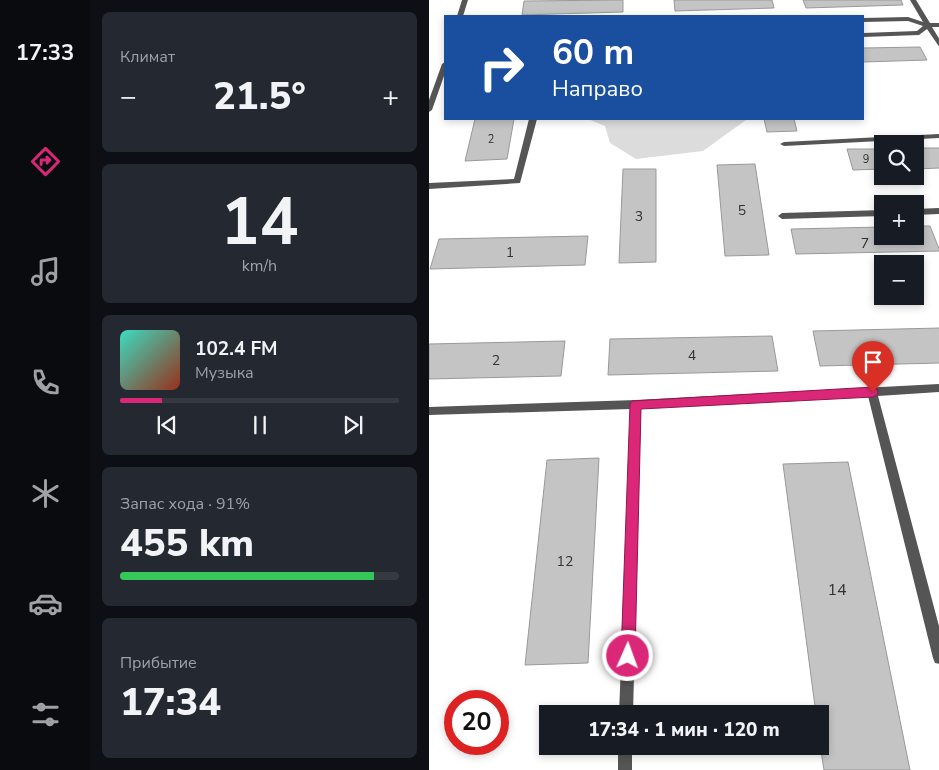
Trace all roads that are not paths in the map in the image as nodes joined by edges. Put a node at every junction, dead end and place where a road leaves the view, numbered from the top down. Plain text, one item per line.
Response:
1 (465, 0) edge
2 (913, 0) edge
3 (459, 15) edge
4 (864, 20) edge
5 (927, 25) junction
6 (939, 25) edge
7 (864, 35) edge
8 (939, 46) edge
9 (444, 67) edge
10 (431, 100) edge
11 (429, 110) edge
12 (533, 120) edge
13 (939, 136) edge
14 (784, 144) dead end
15 (429, 186) edge
16 (939, 211) edge
17 (924, 212) edge
18 (874, 213) edge
19 (782, 216) dead end
20 (939, 388) edge
21 (873, 392) junction
22 (636, 404) junction
23 (429, 410) edge
24 (939, 658) edge
25 (626, 705) edge
26 (625, 755) edge
27 (625, 770) edge

1 - 3 street
2 - 5 street
4 - 5 street
5 - 6 street
5 - 7 street
5 - 8 street
9 - 10 street
10 - 11 street
12 - 15 street
13 - 14 street
16 - 17 street
18 - 19 street
20 - 21 street
21 - 22 street
21 - 24 street
22 - 23 street
22 - 25 street
26 - 27 street

